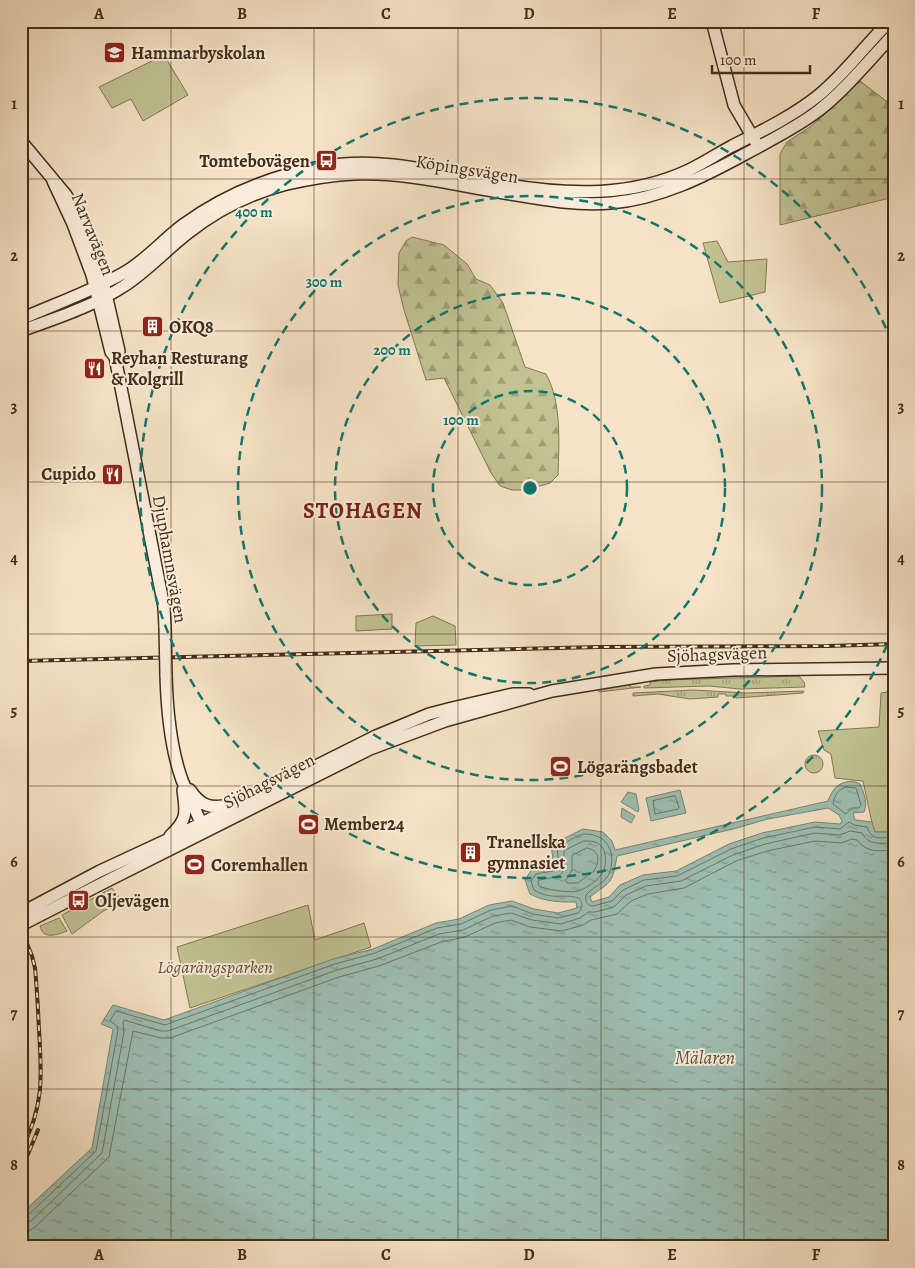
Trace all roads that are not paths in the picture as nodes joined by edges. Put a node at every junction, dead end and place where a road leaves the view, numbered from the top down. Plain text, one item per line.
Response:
1 (712, 21) edge
2 (890, 21) edge
3 (894, 34) edge
4 (751, 137) junction
5 (21, 141) edge
6 (760, 147) junction
7 (53, 181) junction
8 (88, 263) junction
9 (101, 292) junction
10 (79, 295) junction
11 (84, 307) junction
12 (21, 320) edge
13 (49, 321) junction
14 (104, 323) junction
15 (21, 331) edge
16 (115, 356) junction
17 (894, 668) edge
18 (543, 693) junction
19 (407, 723) junction
20 (387, 742) junction
21 (321, 762) junction
22 (182, 778) junction
23 (246, 800) junction
24 (203, 828) junction
25 (164, 840) junction
26 (103, 876) junction
27 (21, 913) edge
28 (21, 925) edge

1 - 4 main road
2 - 4 main road, Köpingsvägen
3 - 6 main road, Köpingsvägen
4 - 6 main road
4 - 9 main road, Köpingsvägen
5 - 7 main road, Narvavägen
6 - 9 main road, Köpingsvägen
7 - 8 main road, Narvavägen
7 - 9 main road, Narvavägen
8 - 9 main road, Narvavägen
8 - 10 main road
9 - 10 main road, Köpingsvägen
9 - 11 main road, Köpingsvägen
9 - 13 main road
9 - 14 main road, Djuphamnsvägen
9 - 16 main road, Djuphamnsvägen
10 - 12 main road, Köpingsvägen
11 - 13 main road, Köpingsvägen
11 - 14 main road
13 - 15 main road, Köpingsvägen
14 - 16 main road, Djuphamnsvägen
16 - 22 main road, Djuphamnsvägen, bridge
17 - 18 main road, Sjöhagsvägen
18 - 19 main road, Sjöhagsvägen
18 - 20 main road, Sjöhagsvägen
19 - 20 main road
19 - 21 main road, Sjöhagsvägen
20 - 21 main road
20 - 24 main road, Sjöhagsvägen
21 - 23 main road, Sjöhagsvägen
22 - 23 main road
22 - 24 main road, Djuphamnsvägen
22 - 25 main road
23 - 24 main road, Sjöhagsvägen
24 - 25 main road, Sjöhagsvägen
24 - 26 main road, Sjöhagsvägen
25 - 26 main road, Sjöhagsvägen
26 - 27 main road, Sjöhagsvägen
26 - 28 main road, Sjöhagsvägen

